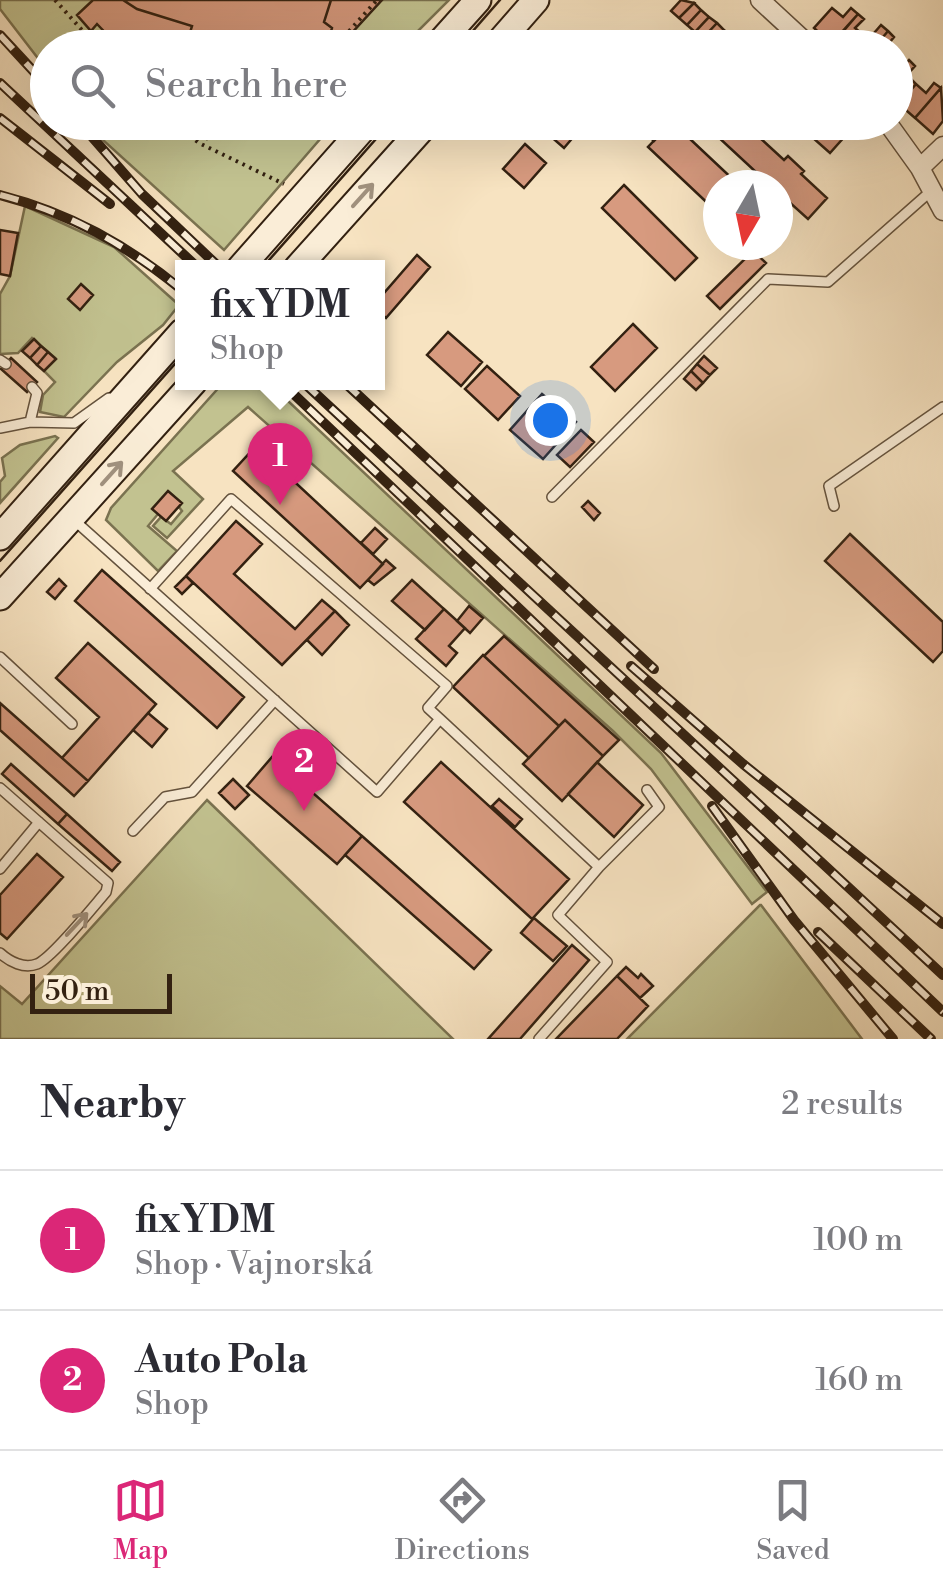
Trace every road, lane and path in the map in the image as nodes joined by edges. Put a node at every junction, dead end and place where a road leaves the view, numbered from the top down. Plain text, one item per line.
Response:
1 (55, 0) edge
2 (376, 0) edge
3 (478, 0) edge
4 (536, 0) edge
5 (760, 0) edge
6 (82, 30) edge
7 (350, 30) edge
8 (451, 30) edge
9 (510, 30) edge
10 (792, 30) edge
11 (195, 140) edge
12 (353, 140) edge
13 (412, 140) edge
14 (900, 140) edge
15 (943, 146) edge
16 (920, 168) junction
17 (283, 185) dead end
18 (930, 191) junction
19 (943, 210) edge
20 (247, 260) edge
21 (304, 260) edge
22 (175, 340) edge
23 (148, 371) junction
24 (32, 387) dead end
25 (187, 390) edge
26 (943, 406) edge
27 (30, 422) junction
28 (0, 428) edge
29 (552, 497) dead end
30 (834, 506) dead end
31 (72, 518) junction
32 (0, 537) edge
33 (150, 589) junction
34 (0, 598) edge
35 (0, 657) edge
36 (274, 700) junction
37 (440, 720) junction
38 (72, 724) dead end
39 (0, 788) edge
40 (647, 790) dead end
41 (40, 822) junction
42 (134, 831) dead end
43 (599, 868) junction
44 (0, 870) edge
45 (0, 953) edge
46 (539, 1039) edge

1 - 6 path
2 - 7 path
3 - 8 main road
4 - 9 main road
5 - 10 street
11 - 17 path
12 - 20 main road
21 -> 13 main road
14 - 16 street
15 - 16 street
16 - 18 street
18 - 19 street
18 - 29 lane
22 - 23 main road
23 - 27 lane
23 - 32 main road
24 - 27 lane
31 -> 25 main road
26 - 30 lane
27 - 28 lane
31 - 33 lane
31 - 34 main road
33 - 36 lane
33 - 37 lane
35 - 38 lane
36 - 37 lane
36 - 42 lane
37 - 43 lane
39 - 41 lane
40 - 43 lane
41 - 44 lane
45 -> 41 lane
43 - 46 lane

